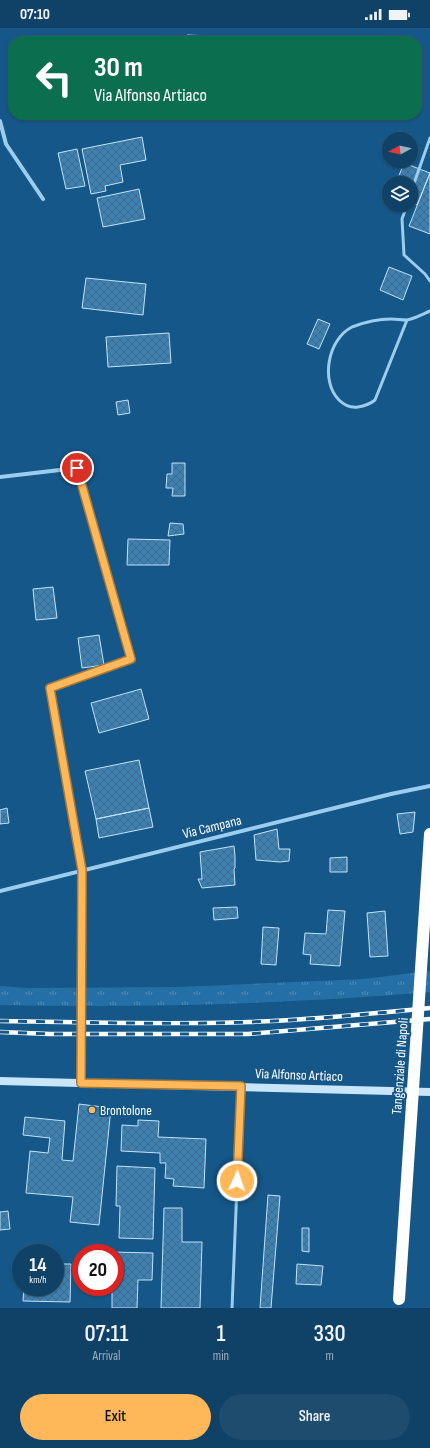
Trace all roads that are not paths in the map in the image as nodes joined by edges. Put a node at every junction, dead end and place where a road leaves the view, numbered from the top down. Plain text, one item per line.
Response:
1 (0, 120) edge
2 (430, 138) edge
3 (417, 176) edge
4 (43, 199) dead end
5 (404, 212) edge
6 (430, 282) edge
7 (430, 311) edge
8 (407, 320) junction
9 (0, 477) edge
10 (430, 786) edge
11 (430, 834) edge
12 (82, 870) junction
13 (0, 891) edge
14 (0, 1081) edge
15 (81, 1083) junction
16 (241, 1086) junction
17 (430, 1092) edge
18 (399, 1299) dead end
19 (232, 1308) edge

1 - 4 street
2 - 3 lane
5 - 6 lane
7 - 8 lane
8 - 8 lane
9 - 12 street
10 - 12 street, Via Campana
11 - 18 highway, Tangenziale di Napoli, bridge
12 - 13 street, Via Campana
12 - 15 street, bridge
14 - 15 main road, Via Alfonso Artiaco
15 - 16 main road, Via Alfonso Artiaco
16 - 17 main road, Via Alfonso Artiaco
16 - 19 lane

